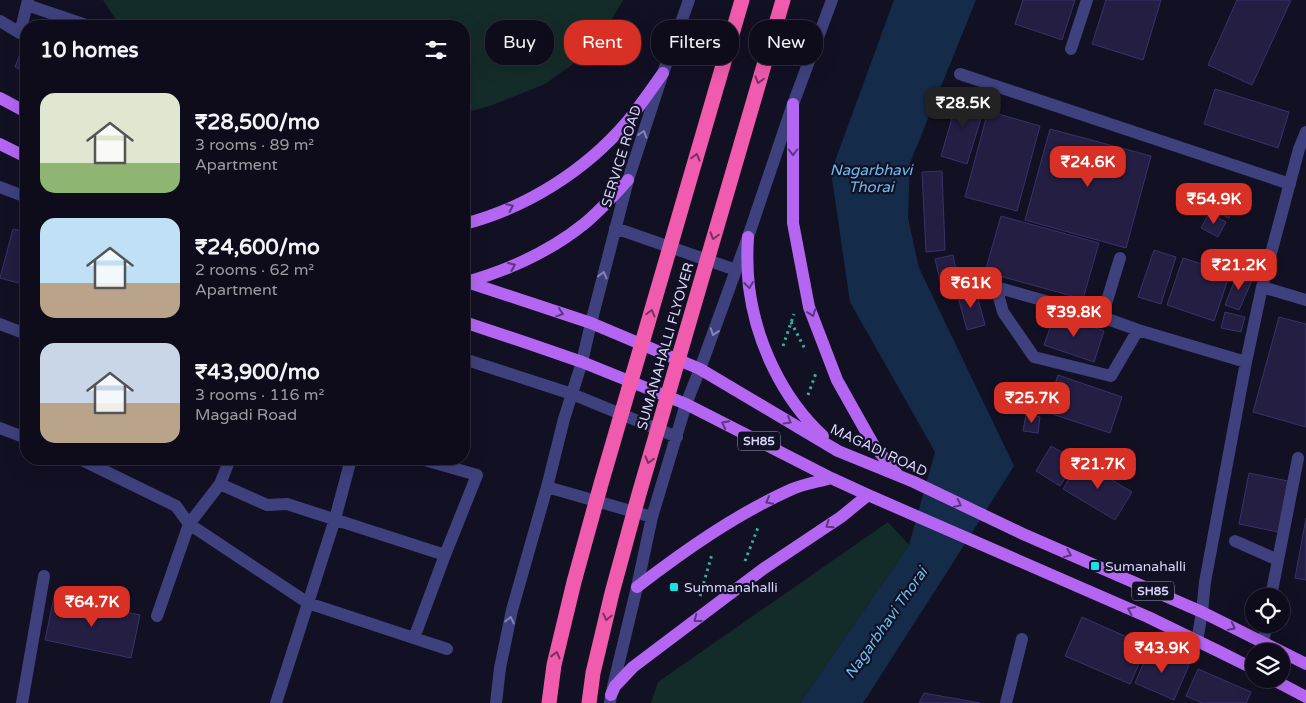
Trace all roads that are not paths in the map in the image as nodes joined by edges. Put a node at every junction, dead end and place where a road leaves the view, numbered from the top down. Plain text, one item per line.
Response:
1 (689, 0) edge
2 (742, 0) edge
3 (783, 0) edge
4 (832, 0) edge
5 (1087, 0) edge
6 (27, 2) edge
7 (23, 20) edge
8 (74, 20) edge
9 (0, 21) edge
10 (20, 33) edge
11 (1071, 49) dead end
12 (663, 72) junction
13 (960, 74) dead end
14 (0, 98) edge
15 (793, 104) junction
16 (20, 109) edge
17 (1306, 132) edge
18 (0, 144) edge
19 (20, 154) edge
20 (628, 180) junction
21 (1290, 184) junction
22 (0, 187) edge
23 (20, 195) edge
24 (470, 222) edge
25 (615, 228) junction
26 (748, 236) junction
27 (1120, 258) dead end
28 (736, 270) junction
29 (470, 281) edge
30 (470, 284) edge
31 (1262, 287) junction
32 (1306, 300) edge
33 (1102, 317) junction
34 (591, 323) junction
35 (0, 324) edge
36 (470, 324) edge
37 (1138, 330) junction
38 (20, 332) edge
39 (470, 361) edge
40 (582, 362) junction
41 (1246, 362) junction
42 (700, 369) junction
43 (572, 394) junction
44 (686, 404) junction
45 (0, 428) edge
46 (20, 436) edge
47 (677, 437) junction
48 (838, 450) junction
49 (1298, 458) dead end
50 (92, 465) edge
51 (228, 465) edge
52 (349, 465) edge
53 (442, 465) edge
54 (898, 476) junction
55 (831, 478) junction
56 (220, 484) junction
57 (547, 487) junction
58 (868, 495) junction
59 (652, 517) junction
60 (335, 519) junction
61 (189, 524) junction
62 (1235, 541) dead end
63 (445, 555) junction
64 (1278, 560) junction
65 (44, 576) dead end
66 (637, 587) junction
67 (1273, 588) edge
68 (308, 603) junction
69 (1202, 612) junction
70 (157, 616) dead end
71 (1265, 633) edge
72 (414, 638) junction
73 (1022, 639) dead end
74 (1197, 641) junction
75 (1263, 642) junction
76 (448, 649) dead end
77 (1306, 664) edge
78 (1245, 665) edge
79 (1289, 688) edge
80 (1306, 697) edge
81 (611, 699) edge
82 (22, 703) edge
83 (276, 703) edge
84 (496, 703) edge
85 (548, 703) edge
86 (590, 703) edge
87 (1006, 703) edge

1 - 12 street, SERVICE ROAD
85 -> 2 highway, SUMANAHALLI FLYOVER
3 -> 86 highway, SUMANAHALLI FLYOVER
4 - 15 street
5 - 11 street
6 - 7 street
6 - 8 street
9 - 10 street
20 -> 12 street, SERVICE ROAD
24 -> 12 main road
13 - 21 street
14 - 16 main road
15 - 26 street
15 -> 54 main road
17 - 21 street
18 - 19 main road
20 - 25 street, SERVICE ROAD
29 -> 20 main road
21 - 31 street
22 - 23 street
25 - 28 street
34 -> 25 street, SERVICE ROAD
26 - 28 street
26 -> 48 main road
27 - 33 street
28 -> 42 street
30 -> 34 main road, MAGADI ROAD / SH85
31 - 32 street
31 - 41 street
33 - 37 street
33 - 37 street
34 - 40 street, SERVICE ROAD
34 - 42 main road, MAGADI ROAD / SH85
35 - 38 street
36 - 40 main road, SH85
37 - 41 street
39 - 43 street
40 - 43 street, SERVICE ROAD
40 - 44 main road, SH85
41 - 69 street
42 - 44 street
42 -> 48 main road, MAGADI ROAD / SH85
43 - 47 street
43 - 57 street, SERVICE ROAD
44 - 47 street
55 -> 44 main road, SH85
45 - 46 street
47 - 59 street
48 - 54 main road, MAGADI ROAD / SH85
49 - 64 street
50 - 61 street
51 - 56 street
52 - 60 street
53 - 63 street
54 -> 69 main road, MAGADI ROAD / SH85
55 - 58 main road, SH85
55 -> 66 main road
56 - 60 street
56 - 61 street
57 - 59 street
84 -> 57 street, SERVICE ROAD
74 -> 58 main road, SH85
58 -> 81 main road
59 - 66 street
60 - 63 street
60 - 68 street
61 - 68 street
61 - 70 street
62 - 64 street
63 - 72 street
64 - 67 street
65 - 82 street
66 - 81 street
68 - 72 street
68 - 83 street
69 - 74 street
69 -> 75 main road, MAGADI ROAD / SH85
71 - 75 street
72 - 76 street
73 - 87 street
74 - 78 main road, SH85
75 - 77 main road, MAGADI ROAD / SH85
79 - 80 main road

